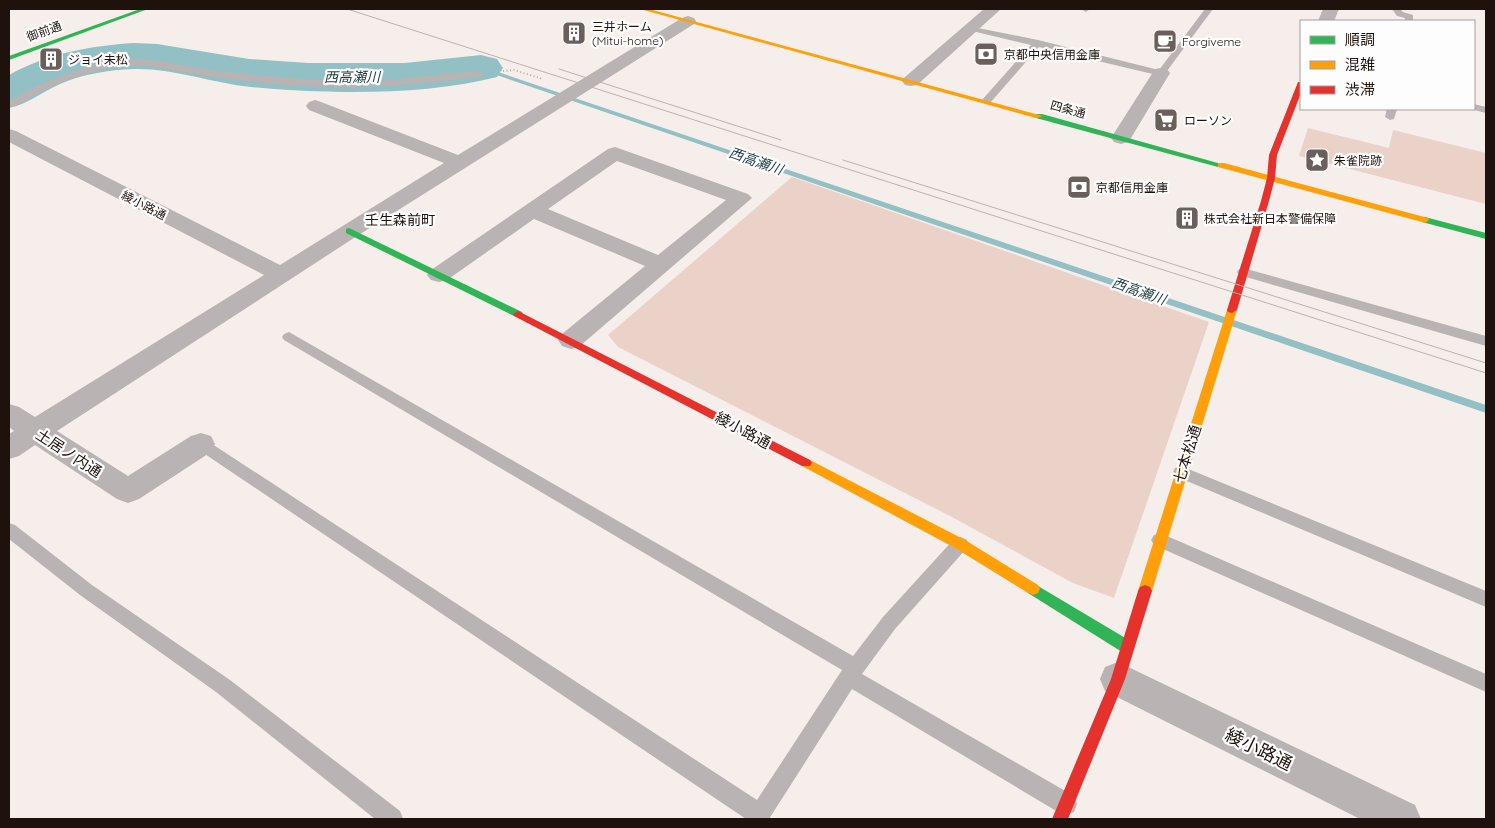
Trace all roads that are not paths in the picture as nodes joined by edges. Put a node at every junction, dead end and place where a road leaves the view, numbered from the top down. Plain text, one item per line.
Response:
1 (145, 9) edge
2 (648, 9) edge
3 (992, 9) edge
4 (1209, 9) edge
5 (1396, 9) edge
6 (1409, 20) edge
7 (688, 21) junction
8 (971, 28) junction
9 (1038, 43) junction
10 (9, 58) edge
11 (1161, 73) junction
12 (478, 74) dead end
13 (911, 81) junction
14 (1300, 87) edge
15 (986, 101) junction
16 (9, 105) edge
17 (315, 106) dead end
18 (9, 135) edge
19 (1121, 138) junction
20 (458, 162) junction
21 (1271, 178) junction
22 (532, 210) junction
23 (349, 231) junction
24 (1486, 236) edge
25 (661, 265) junction
26 (1243, 272) junction
27 (280, 274) junction
28 (439, 275) junction
29 (289, 337) dead end
30 (571, 340) junction
31 (1486, 341) edge
32 (9, 414) edge
33 (35, 431) junction
34 (201, 444) joint
35 (9, 448) edge
36 (1181, 472) junction
37 (9, 530) edge
38 (1160, 540) junction
39 (960, 544) junction
40 (1486, 599) edge
41 (1123, 663) junction
42 (852, 672) junction
43 (1486, 683) edge
44 (1063, 812) edge
45 (759, 817) edge
46 (392, 819) edge
47 (1401, 819) edge

1 - 10 street, 御前通
2 - 7 street, 四条通
3 - 8 street
4 - 11 lane
5 - 6 lane
7 - 13 street, 四条通
7 - 20 street
8 - 9 lane
8 - 13 street
9 - 11 lane
9 - 15 lane
11 - 19 street
12 - 16 lane
13 - 15 street, 四条通
14 - 21 street, 七本松通
15 - 19 street, 四条通
17 - 20 street
18 - 27 street, 綾小路通
19 - 21 street, 四条通
20 - 23 street
21 - 24 street, 四条通
21 - 26 street, 七本松通
22 - 25 street
22 - 25 street
22 - 28 street
23 - 27 street
23 - 28 street, 綾小路通
25 - 30 street
26 - 31 lane
26 - 36 street, 七本松通
27 - 33 street
28 - 30 street, 綾小路通
29 - 42 lane
30 - 39 street, 綾小路通
32 - 33 street, 土居ノ内通
33 - 34 street, 土居ノ内通
33 - 35 street
34 - 45 lane
36 - 38 street, 七本松通
36 - 40 lane
37 - 46 lane
38 - 41 street, 七本松通
38 - 43 lane
39 - 41 street, 綾小路通
39 - 42 lane
41 - 44 street, 七本松通
41 - 47 street, 綾小路通
42 - 44 lane
42 - 45 lane

